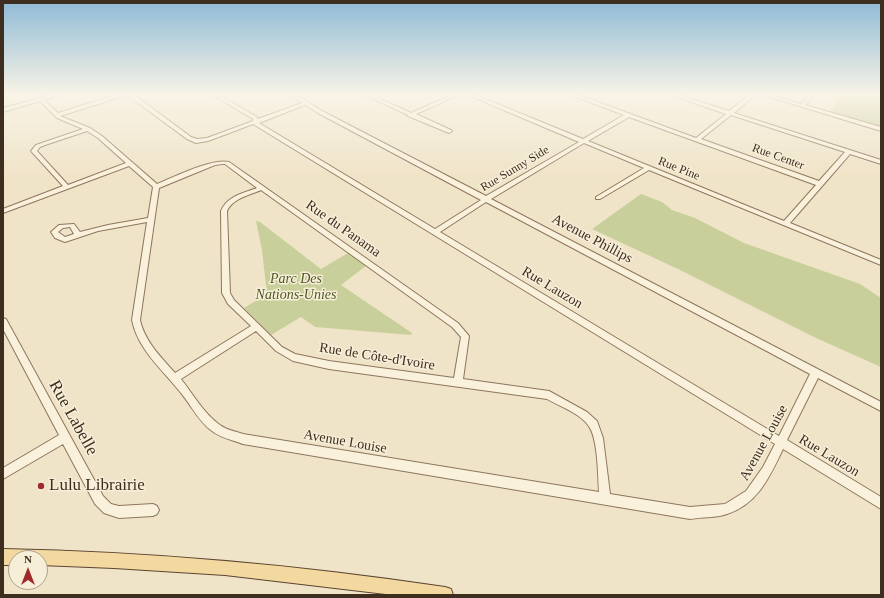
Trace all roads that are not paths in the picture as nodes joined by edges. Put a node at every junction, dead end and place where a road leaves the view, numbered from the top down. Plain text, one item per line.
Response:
1 (255, 121) edge
2 (72, 122) edge
3 (167, 122) edge
4 (253, 122) edge
5 (339, 122) edge
6 (427, 122) edge
7 (536, 122) edge
8 (616, 122) edge
9 (647, 122) edge
10 (720, 122) edge
11 (755, 122) edge
12 (856, 122) edge
13 (88, 129) junction
14 (881, 129) edge
15 (449, 131) dead end
16 (697, 140) junction
17 (582, 141) junction
18 (848, 152) junction
19 (881, 162) edge
20 (129, 164) junction
21 (648, 168) junction
22 (820, 184) junction
23 (156, 187) junction
24 (67, 188) junction
25 (262, 188) junction
26 (598, 198) dead end
27 (486, 199) junction
28 (3, 211) edge
29 (152, 219) junction
30 (785, 224) junction
31 (435, 232) junction
32 (78, 234) dead end
33 (881, 263) edge
34 (3, 321) edge
35 (256, 327) junction
36 (816, 372) junction
37 (175, 378) junction
38 (458, 383) junction
39 (881, 408) edge
40 (65, 437) junction
41 (781, 443) junction
42 (3, 474) edge
43 (605, 499) junction
44 (881, 503) edge
45 (153, 510) dead end
46 (3, 556) edge
47 (445, 595) edge

1 - 31 street, Rue Lauzon
2 - 13 street
3 - 4 street
5 - 27 street, Avenue Phillips
6 - 15 street
7 - 17 street, Rue Pine
8 - 17 street, Rue Sunny Side
9 - 16 street, Rue Center
10 - 16 street
11 - 18 street
12 - 14 street
13 - 20 street
13 - 24 street
16 - 22 street, Rue Center
17 - 21 street, Rue Pine
17 - 27 street, Rue Sunny Side
18 - 19 street
18 - 22 street
20 - 23 street
20 - 24 street
21 - 26 street
21 - 30 street, Rue Pine
22 - 30 street
23 - 25 street, Rue du Panama
23 - 29 street, Avenue Louise
24 - 28 street
25 - 35 street, Rue de Côte-d'Ivoire
25 - 38 street, Rue du Panama
27 - 31 street, Rue Sunny Side
27 - 36 street, Avenue Phillips
29 - 32 street
29 - 37 street, Avenue Louise
30 - 33 street, Rue Pine
31 - 41 street, Rue Lauzon
34 - 40 street, Rue Labelle
35 - 37 street
35 - 38 street, Rue de Côte-d'Ivoire
36 - 39 street, Avenue Phillips
36 - 41 street, Avenue Louise
37 - 43 street, Avenue Louise
38 - 43 street, Rue de Côte-d'Ivoire
40 - 42 street
40 - 45 street, Rue Labelle
41 - 43 street, Avenue Louise
41 - 44 street, Rue Lauzon
46 - 47 main road

